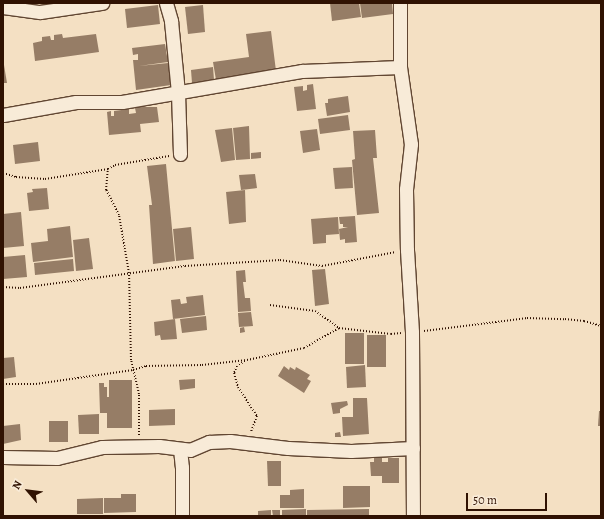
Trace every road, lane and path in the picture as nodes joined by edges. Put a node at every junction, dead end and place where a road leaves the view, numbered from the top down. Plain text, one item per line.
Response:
1 (102, 3) edge
2 (166, 3) edge
3 (400, 3) edge
4 (3, 7) edge
5 (400, 66) junction
6 (178, 93) junction
7 (3, 115) edge
8 (180, 154) joint
9 (108, 169) junction
10 (3, 173) edge
11 (407, 250) junction
12 (129, 273) junction
13 (3, 287) edge
14 (270, 305) dead end
15 (601, 326) edge
16 (339, 328) junction
17 (412, 332) junction
18 (247, 360) junction
19 (133, 370) junction
20 (3, 384) edge
21 (247, 443) junction
22 (140, 446) junction
23 (413, 448) junction
24 (180, 449) junction
25 (3, 457) edge
26 (182, 516) edge
27 (413, 516) edge

1 - 4 street
2 - 6 street
3 - 5 street
5 - 6 street
5 - 11 street
6 - 7 street
6 - 8 street
8 - 9 path
9 - 10 path
9 - 12 path
11 - 12 path
11 - 17 street
12 - 13 path
12 - 19 path
14 - 16 path
15 - 17 path
16 - 17 path
16 - 18 path
17 - 23 street
18 - 19 path
18 - 21 path
19 - 20 path
19 - 22 path
21 - 23 street
21 - 24 street
22 - 24 street
22 - 25 street
23 - 27 street
24 - 26 street

